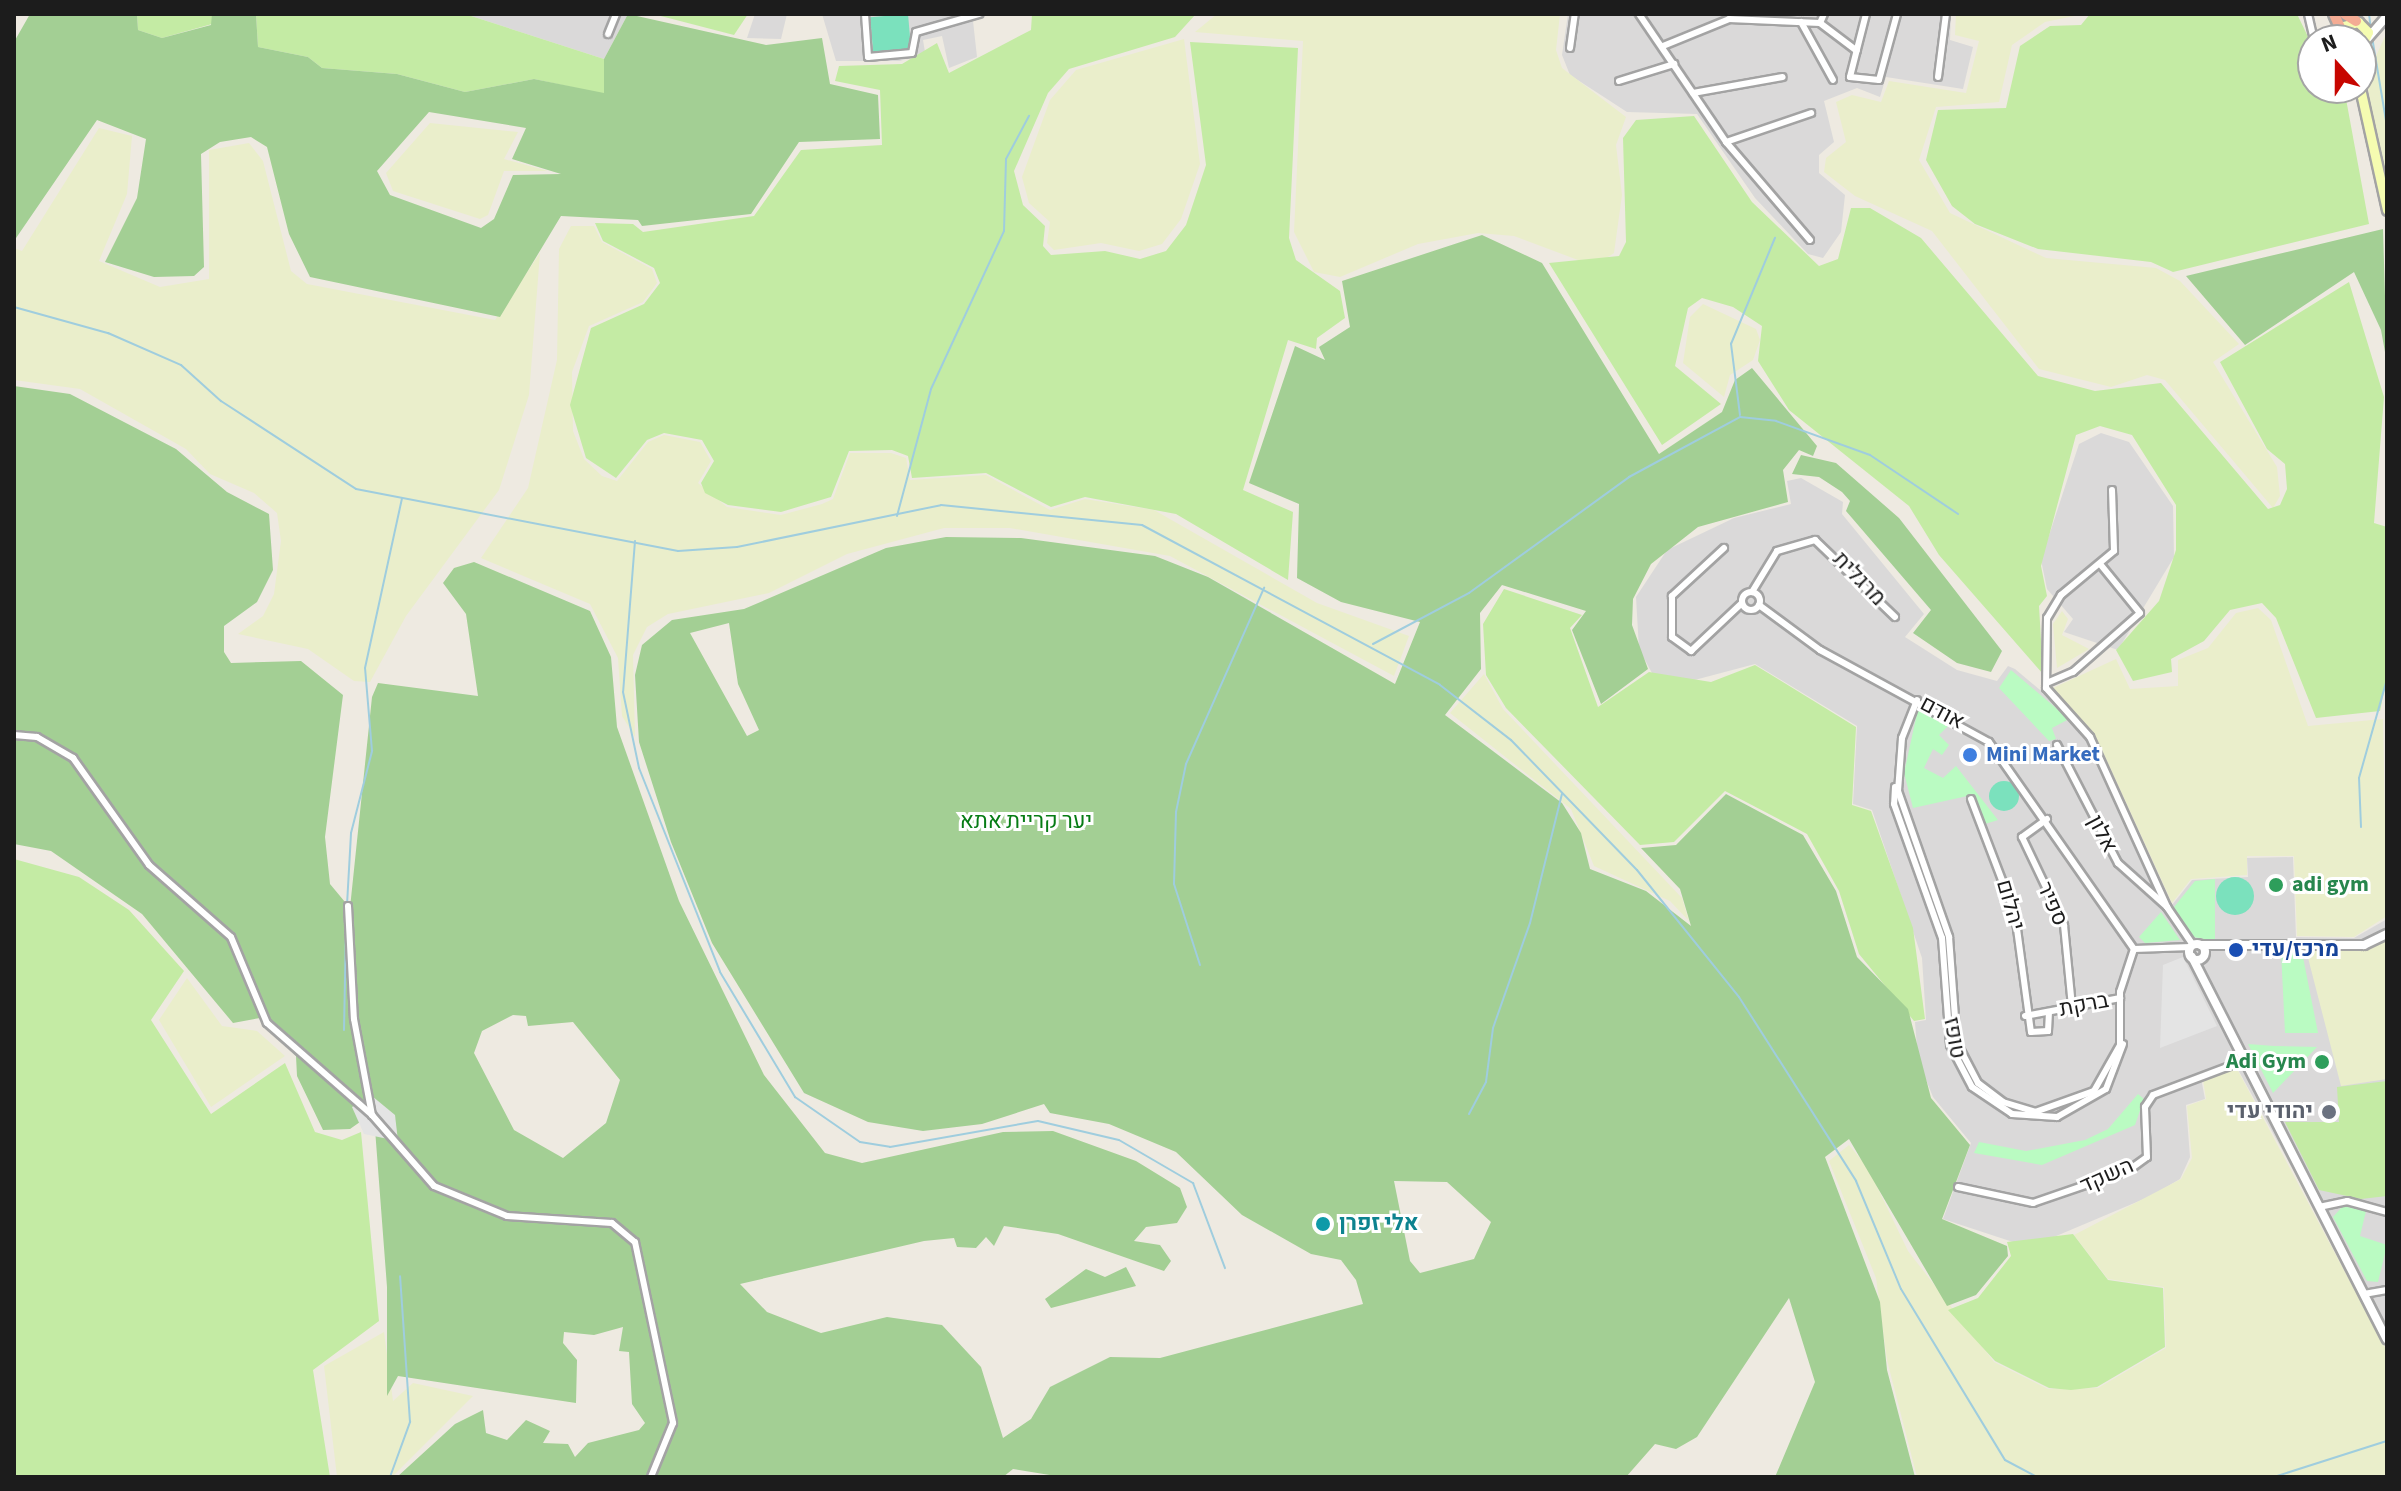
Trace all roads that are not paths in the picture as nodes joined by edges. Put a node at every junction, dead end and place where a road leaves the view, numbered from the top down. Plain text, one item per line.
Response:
1 (616, 14) edge
2 (865, 14) edge
3 (979, 14) edge
4 (1575, 14) edge
5 (1639, 14) edge
6 (1824, 14) edge
7 (1866, 14) edge
8 (1897, 14) edge
9 (1946, 14) edge
10 (2345, 14) edge
11 (2387, 16) edge
12 (1729, 17) edge
13 (1801, 22) junction
14 (2358, 22) junction
15 (1820, 23) junction
16 (2355, 24) edge
17 (608, 34) dead end
18 (1663, 46) junction
19 (1570, 48) dead end
20 (1857, 51) junction
21 (1674, 64) junction
22 (1783, 77) dead end
23 (1938, 77) dead end
24 (1833, 80) dead end
25 (1619, 81) dead end
26 (1693, 93) junction
27 (2364, 104) edge
28 (1811, 113) dead end
29 (1726, 142) junction
30 (2387, 210) edge
31 (1810, 240) dead end
32 (2112, 490) dead end
33 (1724, 548) dead end
34 (2100, 564) junction
35 (1752, 592) junction
36 (1742, 603) junction
37 (1759, 605) junction
38 (1895, 617) dead end
39 (2049, 682) junction
40 (1917, 700) junction
41 (14, 735) edge
42 (2057, 745) dead end
43 (1971, 799) dead end
44 (2047, 819) junction
45 (348, 906) dead end
46 (2167, 907) junction
47 (2387, 934) edge
48 (2134, 949) junction
49 (2196, 951) junction
50 (2120, 998) junction
51 (2072, 1007) junction
52 (2049, 1012) junction
53 (2025, 1016) junction
54 (2243, 1061) junction
55 (372, 1115) junction
56 (1958, 1187) dead end
57 (2319, 1207) junction
58 (2387, 1212) edge
59 (2387, 1290) edge
60 (2364, 1294) junction
61 (2387, 1339) edge
62 (651, 1477) edge

1 - 17 street
2 - 3 street
4 - 19 street
5 - 18 street
6 - 15 street
7 - 20 street
8 - 20 street
9 - 23 street
10 - 14 highway
11 - 14 street
12 - 13 street
12 - 18 street
13 - 15 street
13 - 24 street
14 - 16 main road
15 - 20 street
18 - 21 street
21 - 25 street
21 - 26 street
22 - 26 street
26 - 29 street
27 - 30 main road
28 - 29 street
29 - 31 street
32 - 34 street
33 - 36 street
34 - 39 street
34 - 39 street
35 - 36 street
35 - 37 street
35 - 38 street, מרגלית
36 - 37 street
37 - 40 street, אודם
39 - 46 street
40 - 44 street, אודם
40 - 50 street, טופז
41 - 55 street
42 - 46 street, אלון
43 - 53 street, יהלום
44 - 48 street, אודם
44 - 51 street, ספיר
45 - 55 street
46 - 49 street
47 - 49 street
48 - 49 street
48 - 50 street, טופז
49 - 54 street
50 - 51 street, ברקת
51 - 52 street, ברקת
52 - 53 street
52 - 53 street
54 - 56 street, השקד
54 - 57 street
55 - 62 street
57 - 58 street
57 - 60 street
59 - 60 street
60 - 61 street

